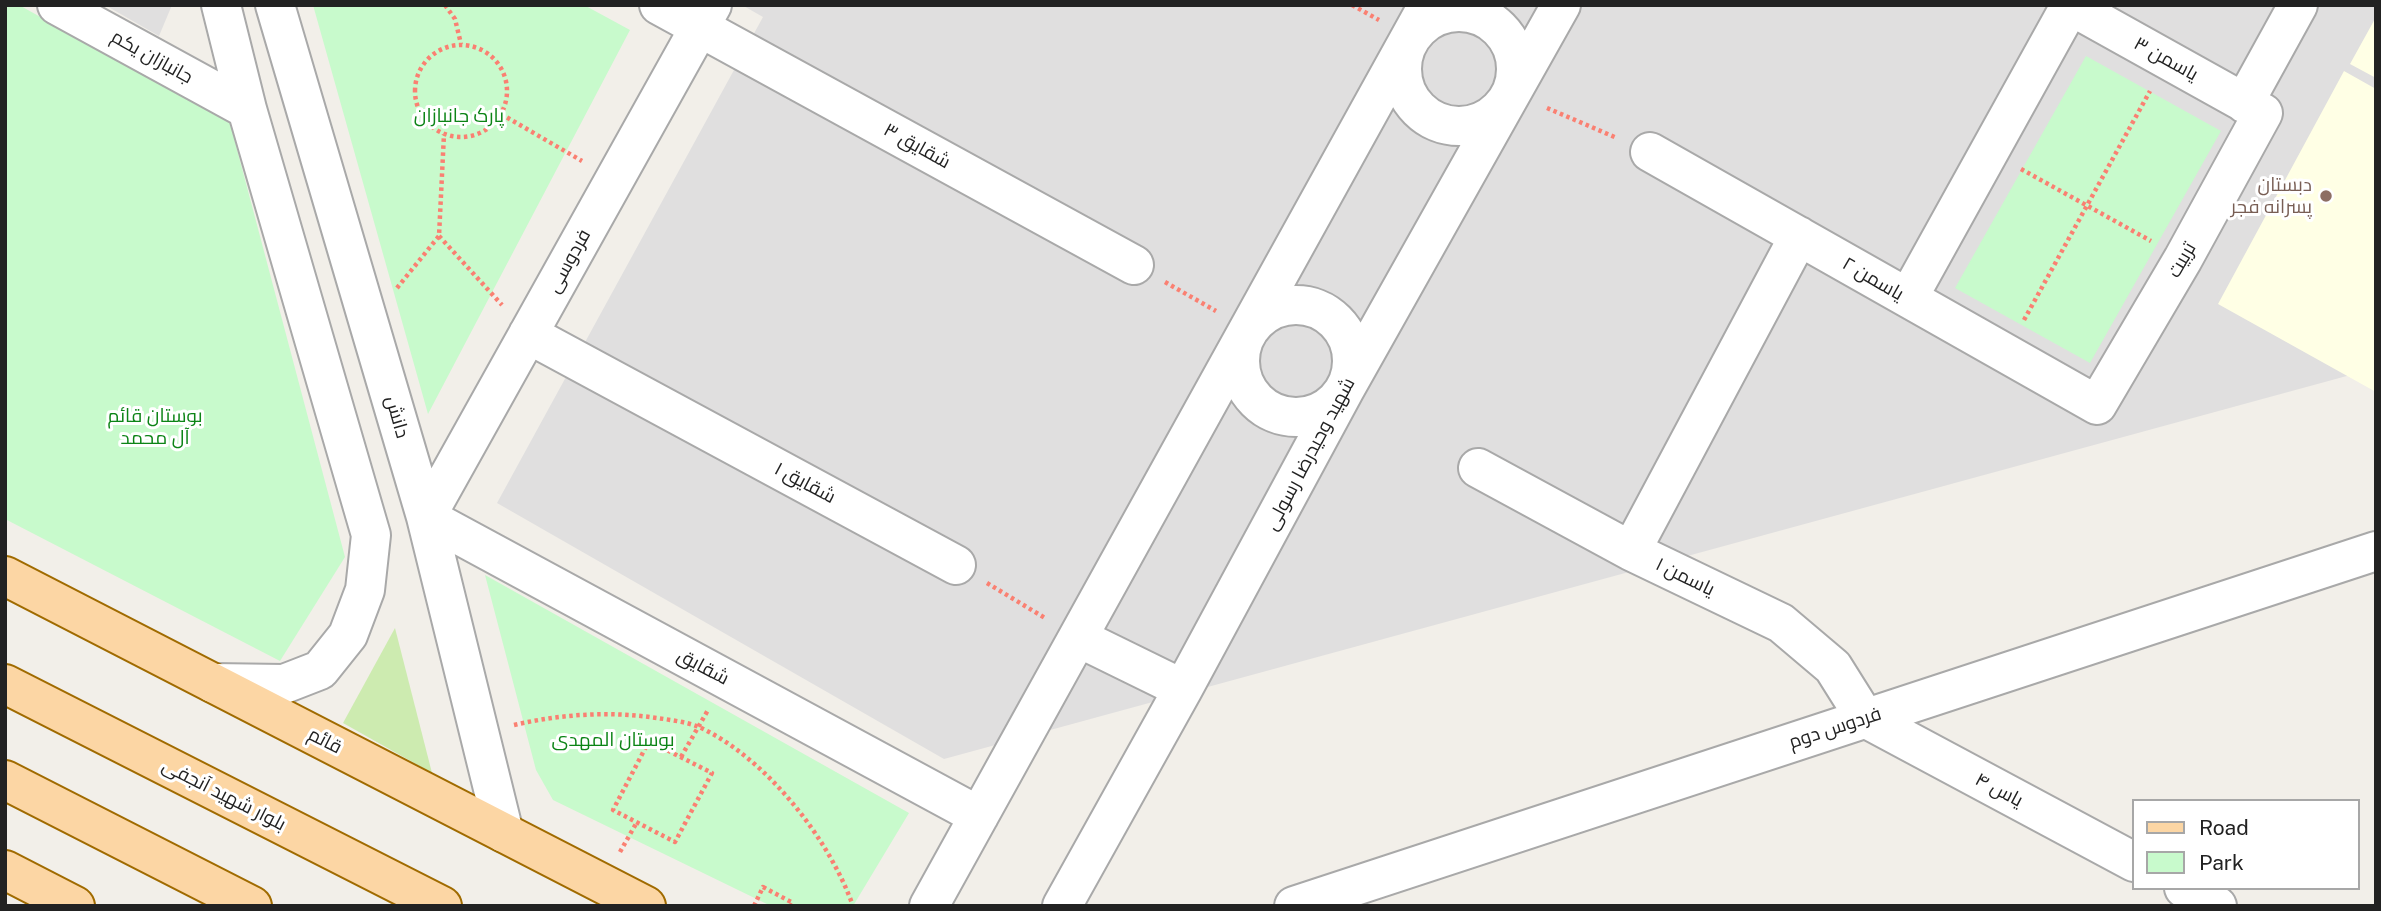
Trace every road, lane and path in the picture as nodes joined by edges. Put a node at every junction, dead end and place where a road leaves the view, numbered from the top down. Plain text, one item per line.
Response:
1 (57, 5) edge
2 (222, 5) edge
3 (275, 5) edge
4 (445, 5) edge
5 (659, 5) edge
6 (1428, 5) edge
7 (1562, 5) edge
8 (2298, 5) edge
9 (2070, 6) edge
10 (706, 16) edge
11 (1410, 38) junction
12 (461, 44) junction
13 (2167, 60) junction
14 (1511, 93) junction
15 (2253, 108) junction
16 (247, 109) junction
17 (501, 114) junction
18 (444, 134) junction
19 (1990, 151) junction
20 (1650, 152) joint
21 (614, 180) junction
22 (2087, 206) junction
23 (439, 236) junction
24 (1799, 236) junction
25 (2183, 259) junction
26 (1134, 265) joint
27 (1908, 298) junction
28 (364, 307) junction
29 (1249, 329) junction
30 (528, 334) junction
31 (2005, 353) junction
32 (1345, 389) junction
33 (2098, 405) joint
34 (1478, 468) dead end
35 (426, 517) junction
36 (371, 535) junction
37 (1631, 551) junction
38 (2373, 554) edge
39 (956, 565) joint
40 (5, 576) edge
41 (1079, 638) junction
42 (725, 679) junction
43 (213, 683) junction
44 (5, 684) edge
45 (1183, 689) junction
46 (1864, 718) junction
47 (698, 727) junction
48 (480, 736) junction
49 (681, 757) junction
50 (5, 780) edge
51 (979, 816) junction
52 (504, 833) junction
53 (2132, 861) edge
54 (5, 870) edge
55 (2188, 890) edge
56 (1323, 902) edge
57 (75, 906) edge
58 (252, 906) edge
59 (442, 906) edge
60 (646, 906) edge
61 (754, 906) edge
62 (791, 906) edge
63 (853, 906) edge
64 (929, 906) edge
65 (1062, 906) edge
66 (2217, 906) edge

1 - 16 street, جانبازان یکم
2 - 16 street
3 - 28 street, دانش
4 - 12 path
5 - 10 street, شقایق ۳
6 - 11 street
7 - 14 street, شهید وحیدرضا رسولی
8 - 15 street, تربیت
9 - 13 street, یاسمن ۳
9 - 19 street
10 - 21 street, فردوسی
10 - 26 street, شقایق ۳
11 - 14 street
11 - 14 street
11 - 29 street
12 - 17 path
12 - 18 path
13 - 15 street, یاسمن ۳
13 - 22 path
14 - 20 path
14 - 32 street, شهید وحیدرضا رسولی
15 - 25 street, تربیت
16 - 36 street
17 - 18 path
17 - 21 path
18 - 23 path
19 - 22 path
19 - 27 street
20 - 24 street, یاسمن ۲
21 - 30 street, فردوسی
22 - 25 path
22 - 31 path
23 - 28 path
23 - 30 path
24 - 27 street, یاسمن ۲
24 - 37 street
25 - 33 street, تربیت
26 - 29 path
27 - 31 street, یاسمن ۲
28 - 35 street, دانش
29 - 32 street
29 - 32 street
29 - 41 street
30 - 35 street, فردوسی
30 - 39 street, شقایق ۱
31 - 33 street, یاسمن ۲
32 - 45 street, شهید وحیدرضا رسولی
34 - 37 street, یاسمن ۱
35 - 36 street
35 - 42 street, شقایق
35 - 48 street, دانش
36 - 43 street
37 - 46 street, یاسمن ۱
38 - 46 street, فردوس دوم
39 - 41 path
40 - 43 main road, قائم
41 - 45 street
41 - 51 street
42 - 47 path
42 - 51 street, شقایق
43 - 52 main road, قائم
44 - 59 main road, بلوار شهید آنجفی
45 - 65 street, شهید وحیدرضا رسولی
46 - 53 street, یاس ۴
46 - 56 street, فردوس دوم
47 - 48 path
47 - 49 path
47 - 63 path
48 - 52 street, دانش
49 - 49 path
50 - 58 main road
51 - 64 street
52 - 60 main road, قائم
54 - 57 main road
55 - 66 street
61 - 62 path

